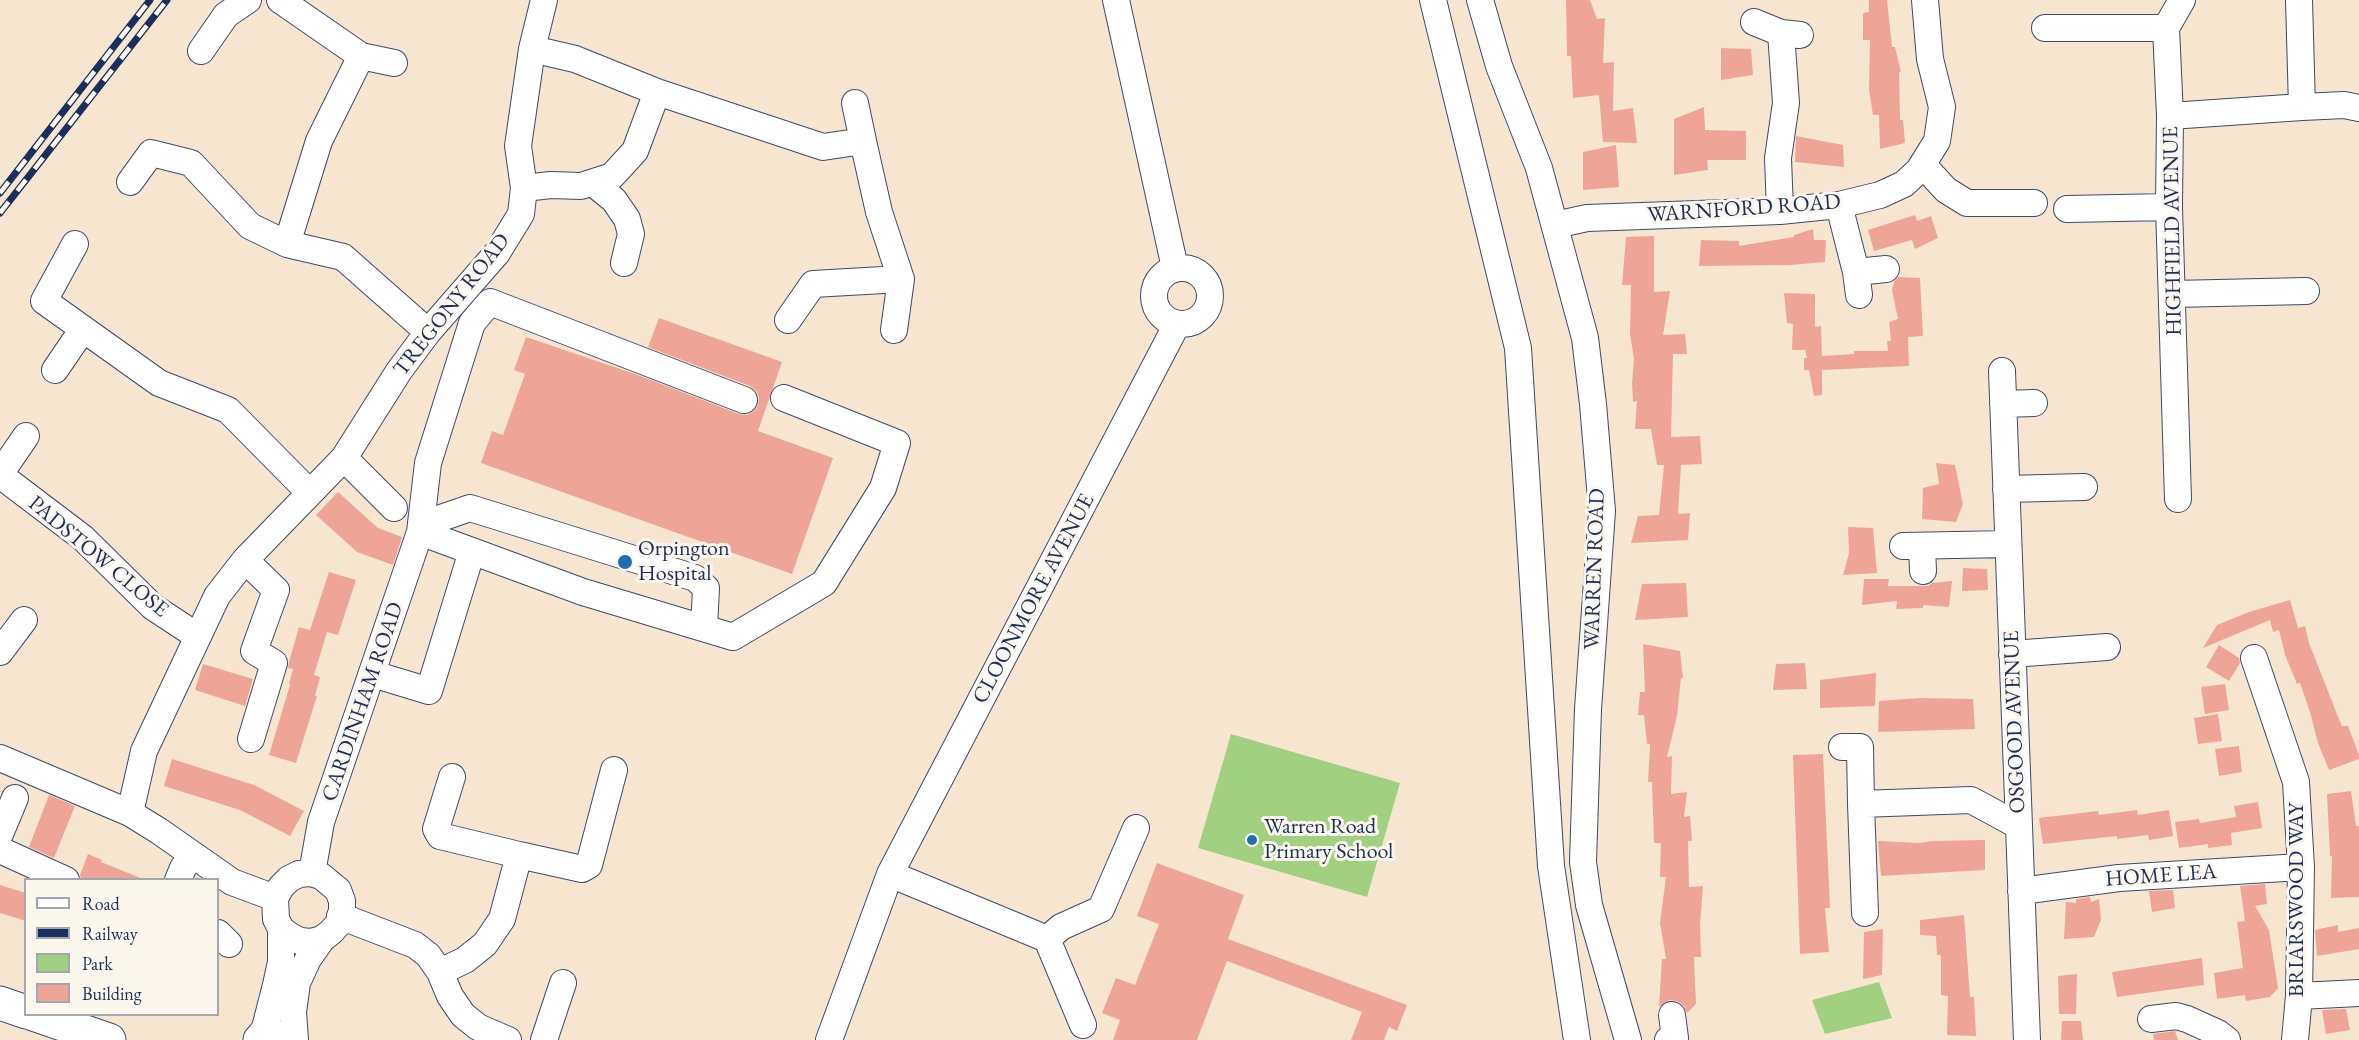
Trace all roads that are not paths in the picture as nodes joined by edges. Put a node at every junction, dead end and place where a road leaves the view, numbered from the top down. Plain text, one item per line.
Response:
1 (248, 0) edge
2 (280, 0) edge
3 (544, 0) edge
4 (1116, 0) edge
5 (1433, 0) edge
6 (1480, 0) edge
7 (1925, 0) edge
8 (2182, 0) edge
9 (2299, 0) edge
10 (1754, 22) dead end
11 (2045, 28) dead end
12 (2166, 28) junction
13 (532, 49) junction
14 (201, 51) dead end
15 (361, 56) junction
16 (394, 63) dead end
17 (657, 92) junction
18 (855, 103) dead end
19 (2302, 107) junction
20 (2359, 108) edge
21 (2170, 116) junction
22 (863, 141) junction
23 (1923, 165) junction
24 (130, 182) dead end
25 (593, 183) junction
26 (524, 188) junction
27 (2034, 203) dead end
28 (1839, 205) junction
29 (2169, 207) junction
30 (2067, 209) dead end
31 (1780, 211) junction
32 (1555, 225) junction
33 (75, 244) dead end
34 (287, 244) junction
35 (624, 263) dead end
36 (1175, 268) junction
37 (1886, 268) dead end
38 (901, 279) junction
39 (2306, 291) dead end
40 (2173, 294) junction
41 (788, 320) dead end
42 (1177, 324) junction
43 (83, 329) junction
44 (894, 330) dead end
45 (428, 332) junction
46 (55, 370) dead end
47 (2002, 371) dead end
48 (784, 398) dead end
49 (744, 400) dead end
50 (2034, 403) dead end
51 (2003, 404) junction
52 (26, 436) dead end
53 (344, 458) junction
54 (0, 475) edge
55 (2084, 487) dead end
56 (2006, 489) junction
57 (310, 494) junction
58 (2178, 499) dead end
59 (394, 508) dead end
60 (420, 532) junction
61 (2008, 544) junction
62 (472, 551) junction
63 (245, 560) junction
64 (1923, 572) dead end
65 (24, 620) dead end
66 (704, 628) junction
67 (197, 636) junction
68 (2107, 647) dead end
69 (0, 652) edge
70 (2012, 654) junction
71 (2254, 658) dead end
72 (374, 674) junction
73 (251, 739) dead end
74 (1842, 747) dead end
75 (0, 758) edge
76 (614, 770) dead end
77 (452, 777) dead end
78 (15, 798) dead end
79 (1861, 804) junction
80 (130, 813) junction
81 (2019, 826) junction
82 (1136, 828) dead end
83 (0, 834) edge
84 (0, 850) edge
85 (194, 855) junction
86 (519, 855) junction
87 (2301, 867) junction
88 (312, 873) junction
89 (890, 874) junction
90 (64, 878) edge
91 (178, 878) edge
92 (2021, 891) junction
93 (275, 898) junction
94 (1865, 913) dead end
95 (340, 916) junction
96 (281, 929) junction
97 (322, 939) junction
98 (1047, 939) junction
99 (440, 972) junction
100 (563, 983) dead end
101 (2359, 993) edge
102 (2299, 996) junction
103 (0, 1004) edge
104 (24, 1011) edge
105 (39, 1016) edge
106 (2151, 1019) dead end
107 (1083, 1025) dead end
108 (109, 1040) edge
109 (259, 1040) edge
110 (288, 1040) edge
111 (295, 1040) edge
112 (508, 1040) edge
113 (544, 1040) edge
114 (829, 1040) edge
115 (1577, 1040) edge
116 (1628, 1040) edge
117 (2027, 1040) edge
118 (2227, 1040) edge
119 (2295, 1040) edge

1 - 14 street
2 - 15 street
3 - 13 street, TREGONY ROAD
4 - 36 street
5 - 115 street
6 - 32 street, WARREN ROAD
7 - 23 street, WARNFORD ROAD
8 - 12 street
9 - 19 street
10 - 31 street
11 - 12 street
12 - 21 street
13 - 17 street
13 - 26 street, TREGONY ROAD
15 - 16 street
15 - 34 street
17 - 22 street
17 - 25 street
18 - 22 street
19 - 20 street, HIGHFIELD AVENUE
19 - 21 street, HIGHFIELD AVENUE
21 - 29 street, HIGHFIELD AVENUE
22 - 38 street
23 - 27 street
23 - 28 street, WARNFORD ROAD
24 - 34 street
25 - 26 street
25 - 35 street
26 - 45 street, TREGONY ROAD
28 - 31 street, WARNFORD ROAD
28 - 37 street
29 - 30 street
29 - 40 street, HIGHFIELD AVENUE
31 - 32 street, WARNFORD ROAD
32 - 116 street, WARREN ROAD
33 - 43 street
34 - 45 street
36 - 42 street
36 - 42 street
38 - 41 street
38 - 44 street
39 - 40 street
40 - 58 street, HIGHFIELD AVENUE
42 - 89 street, CLOONMORE AVENUE
43 - 46 street
43 - 57 street
45 - 53 street, TREGONY ROAD
47 - 51 street, OSGOOD AVENUE
48 - 66 street
49 - 60 street, CARDINHAM ROAD
50 - 51 street
51 - 56 street, OSGOOD AVENUE
52 - 54 street, PADSTOW CLOSE
53 - 57 street, TREGONY ROAD
53 - 59 street
54 - 67 street, PADSTOW CLOSE
55 - 56 street
56 - 61 street, OSGOOD AVENUE
57 - 63 street, TREGONY ROAD
60 - 62 street
60 - 66 street
60 - 72 street, CARDINHAM ROAD
61 - 64 street
61 - 70 street, OSGOOD AVENUE
62 - 66 street
62 - 72 street
63 - 67 street, TREGONY ROAD
63 - 73 street
65 - 69 street
67 - 80 street, TREGONY ROAD
68 - 70 street
70 - 81 street, OSGOOD AVENUE
71 - 87 street, BRIARSWOOD WAY
72 - 88 street, CARDINHAM ROAD
74 - 79 street
75 - 80 street
76 - 86 street
77 - 86 street
78 - 83 street
79 - 81 street
79 - 94 street
80 - 85 street
81 - 92 street, OSGOOD AVENUE
82 - 98 street
84 - 90 street
85 - 91 street
85 - 93 street
86 - 99 street
87 - 92 street, HOME LEA
87 - 102 street, BRIARSWOOD WAY
88 - 93 street
88 - 95 street
89 - 98 street
89 - 114 street, CLOONMORE AVENUE
92 - 117 street, OSGOOD AVENUE
93 - 96 street
95 - 97 street
95 - 99 street
96 - 97 street
96 - 109 street
97 - 111 street
98 - 107 street
99 - 112 street
100 - 113 street
101 - 102 street
102 - 119 street, BRIARSWOOD WAY
103 - 104 main road
105 - 108 main road
106 - 118 street
109 - 110 main road

